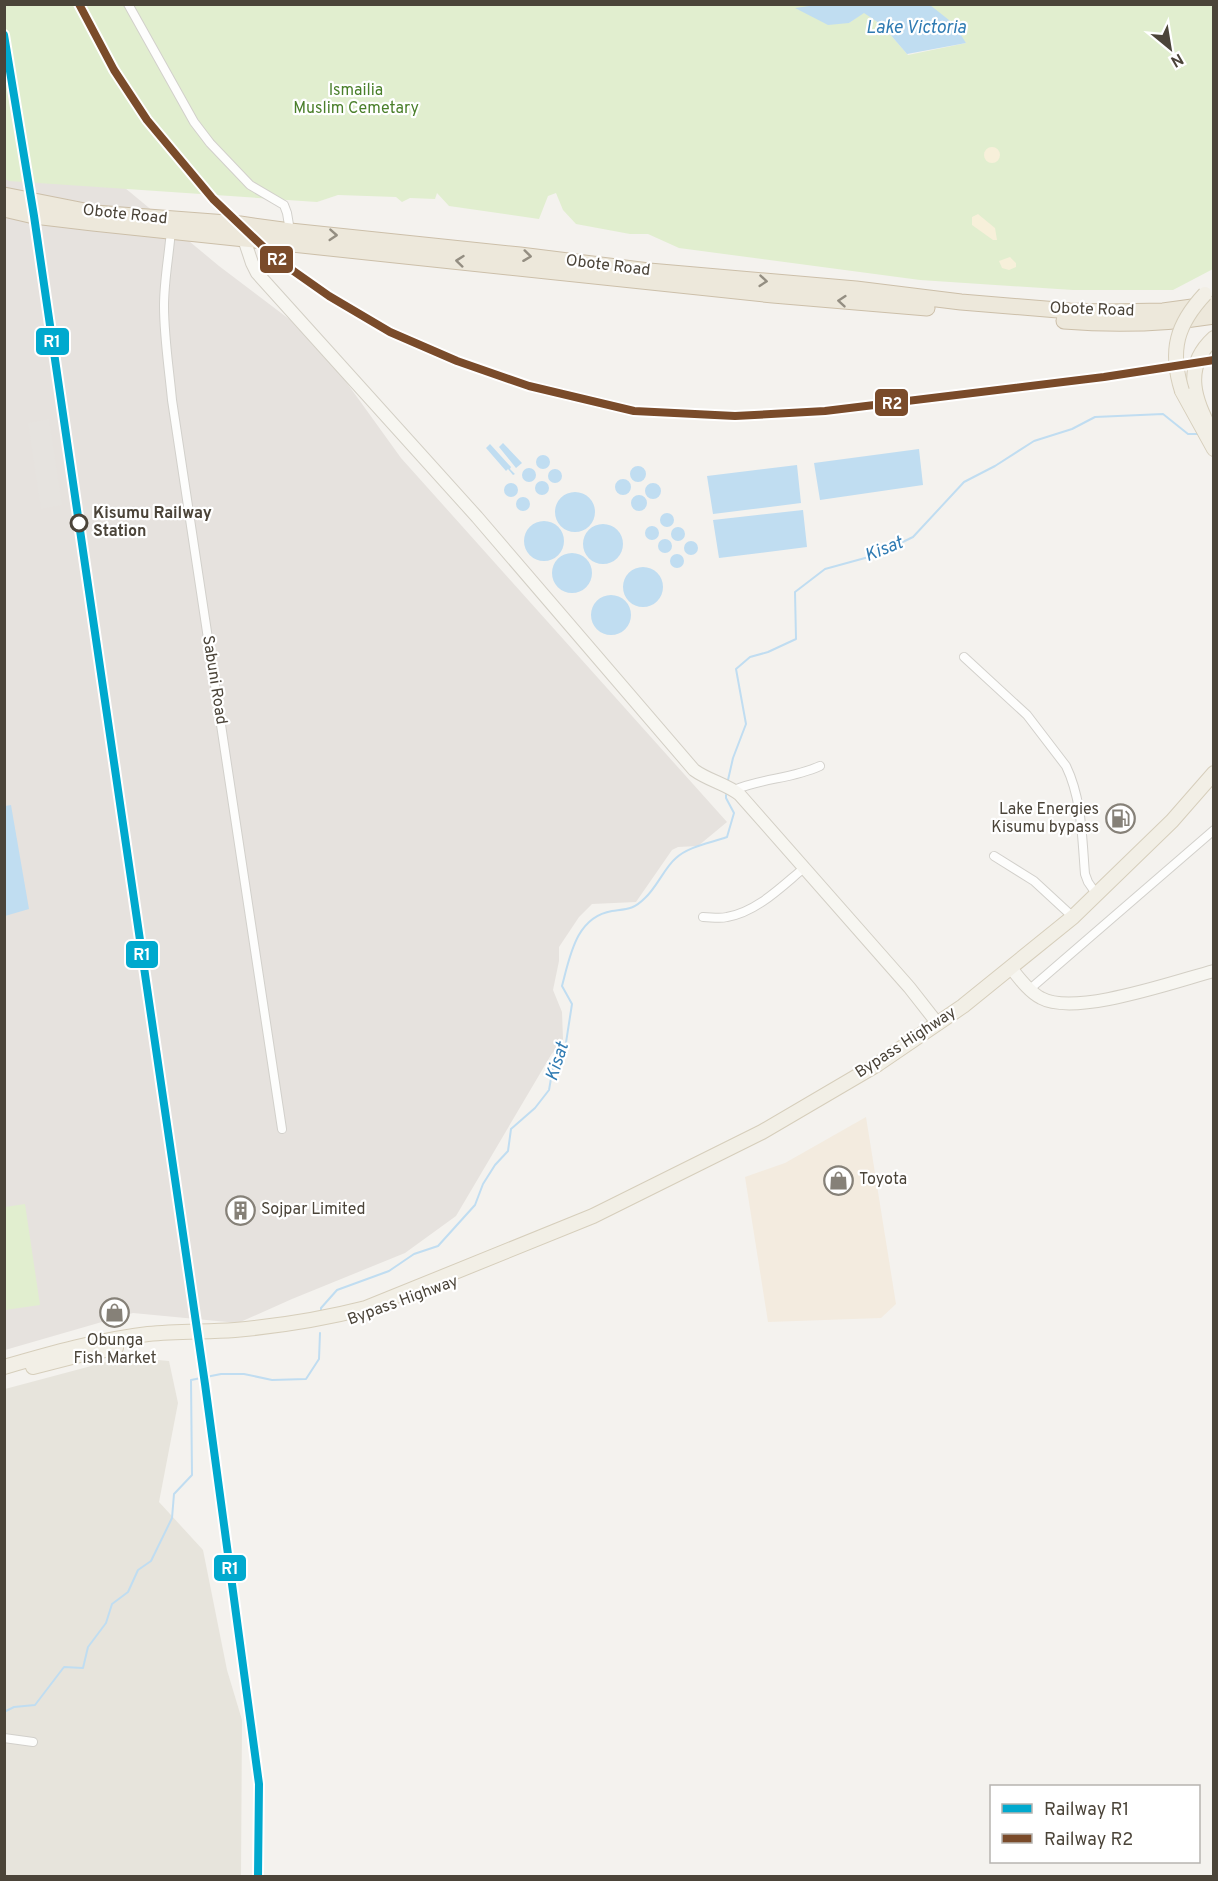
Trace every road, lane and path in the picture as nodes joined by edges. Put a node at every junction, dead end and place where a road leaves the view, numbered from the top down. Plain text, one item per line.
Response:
1 (128, 4) edge
2 (4, 195) edge
3 (4, 209) edge
4 (94, 218) junction
5 (171, 230) junction
6 (242, 231) junction
7 (290, 231) junction
8 (1214, 289) edge
9 (1214, 304) edge
10 (1214, 316) edge
11 (1214, 338) edge
12 (1214, 436) edge
13 (1214, 449) edge
14 (964, 657) dead end
15 (820, 765) dead end
16 (1214, 773) edge
17 (734, 790) junction
18 (1214, 830) edge
19 (994, 856) dead end
20 (804, 868) junction
21 (1097, 895) junction
22 (703, 917) dead end
23 (1073, 917) junction
24 (1011, 968) junction
25 (1214, 970) edge
26 (1030, 988) junction
27 (938, 1024) junction
28 (282, 1129) dead end
29 (186, 1335) junction
30 (4, 1366) edge
31 (4, 1376) edge
32 (4, 1738) edge
33 (33, 1742) dead end

1 - 7 street
2 - 4 highway, Obote Road
3 - 4 highway
4 - 5 highway, Obote Road
4 - 6 highway, Obote Road
5 - 6 highway, Obote Road
5 - 28 street, Sabuni Road
6 - 7 highway, Obote Road
10 -> 6 highway, Obote Road
6 - 17 street
7 -> 9 highway, Obote Road
8 - 13 main road, bridge
11 - 12 main road
14 - 21 street
15 - 17 street
16 - 21 main road, Bypass Highway
17 - 20 street
18 - 26 street
19 - 23 street
20 - 22 street
20 - 27 street
21 - 23 main road, Bypass Highway
23 - 24 main road, Bypass Highway
24 - 26 street
24 - 27 main road, Bypass Highway
25 - 26 street
27 - 29 main road, Bypass Highway
29 - 30 main road, Bypass Highway
29 - 31 main road, Bypass Highway
32 - 33 street

